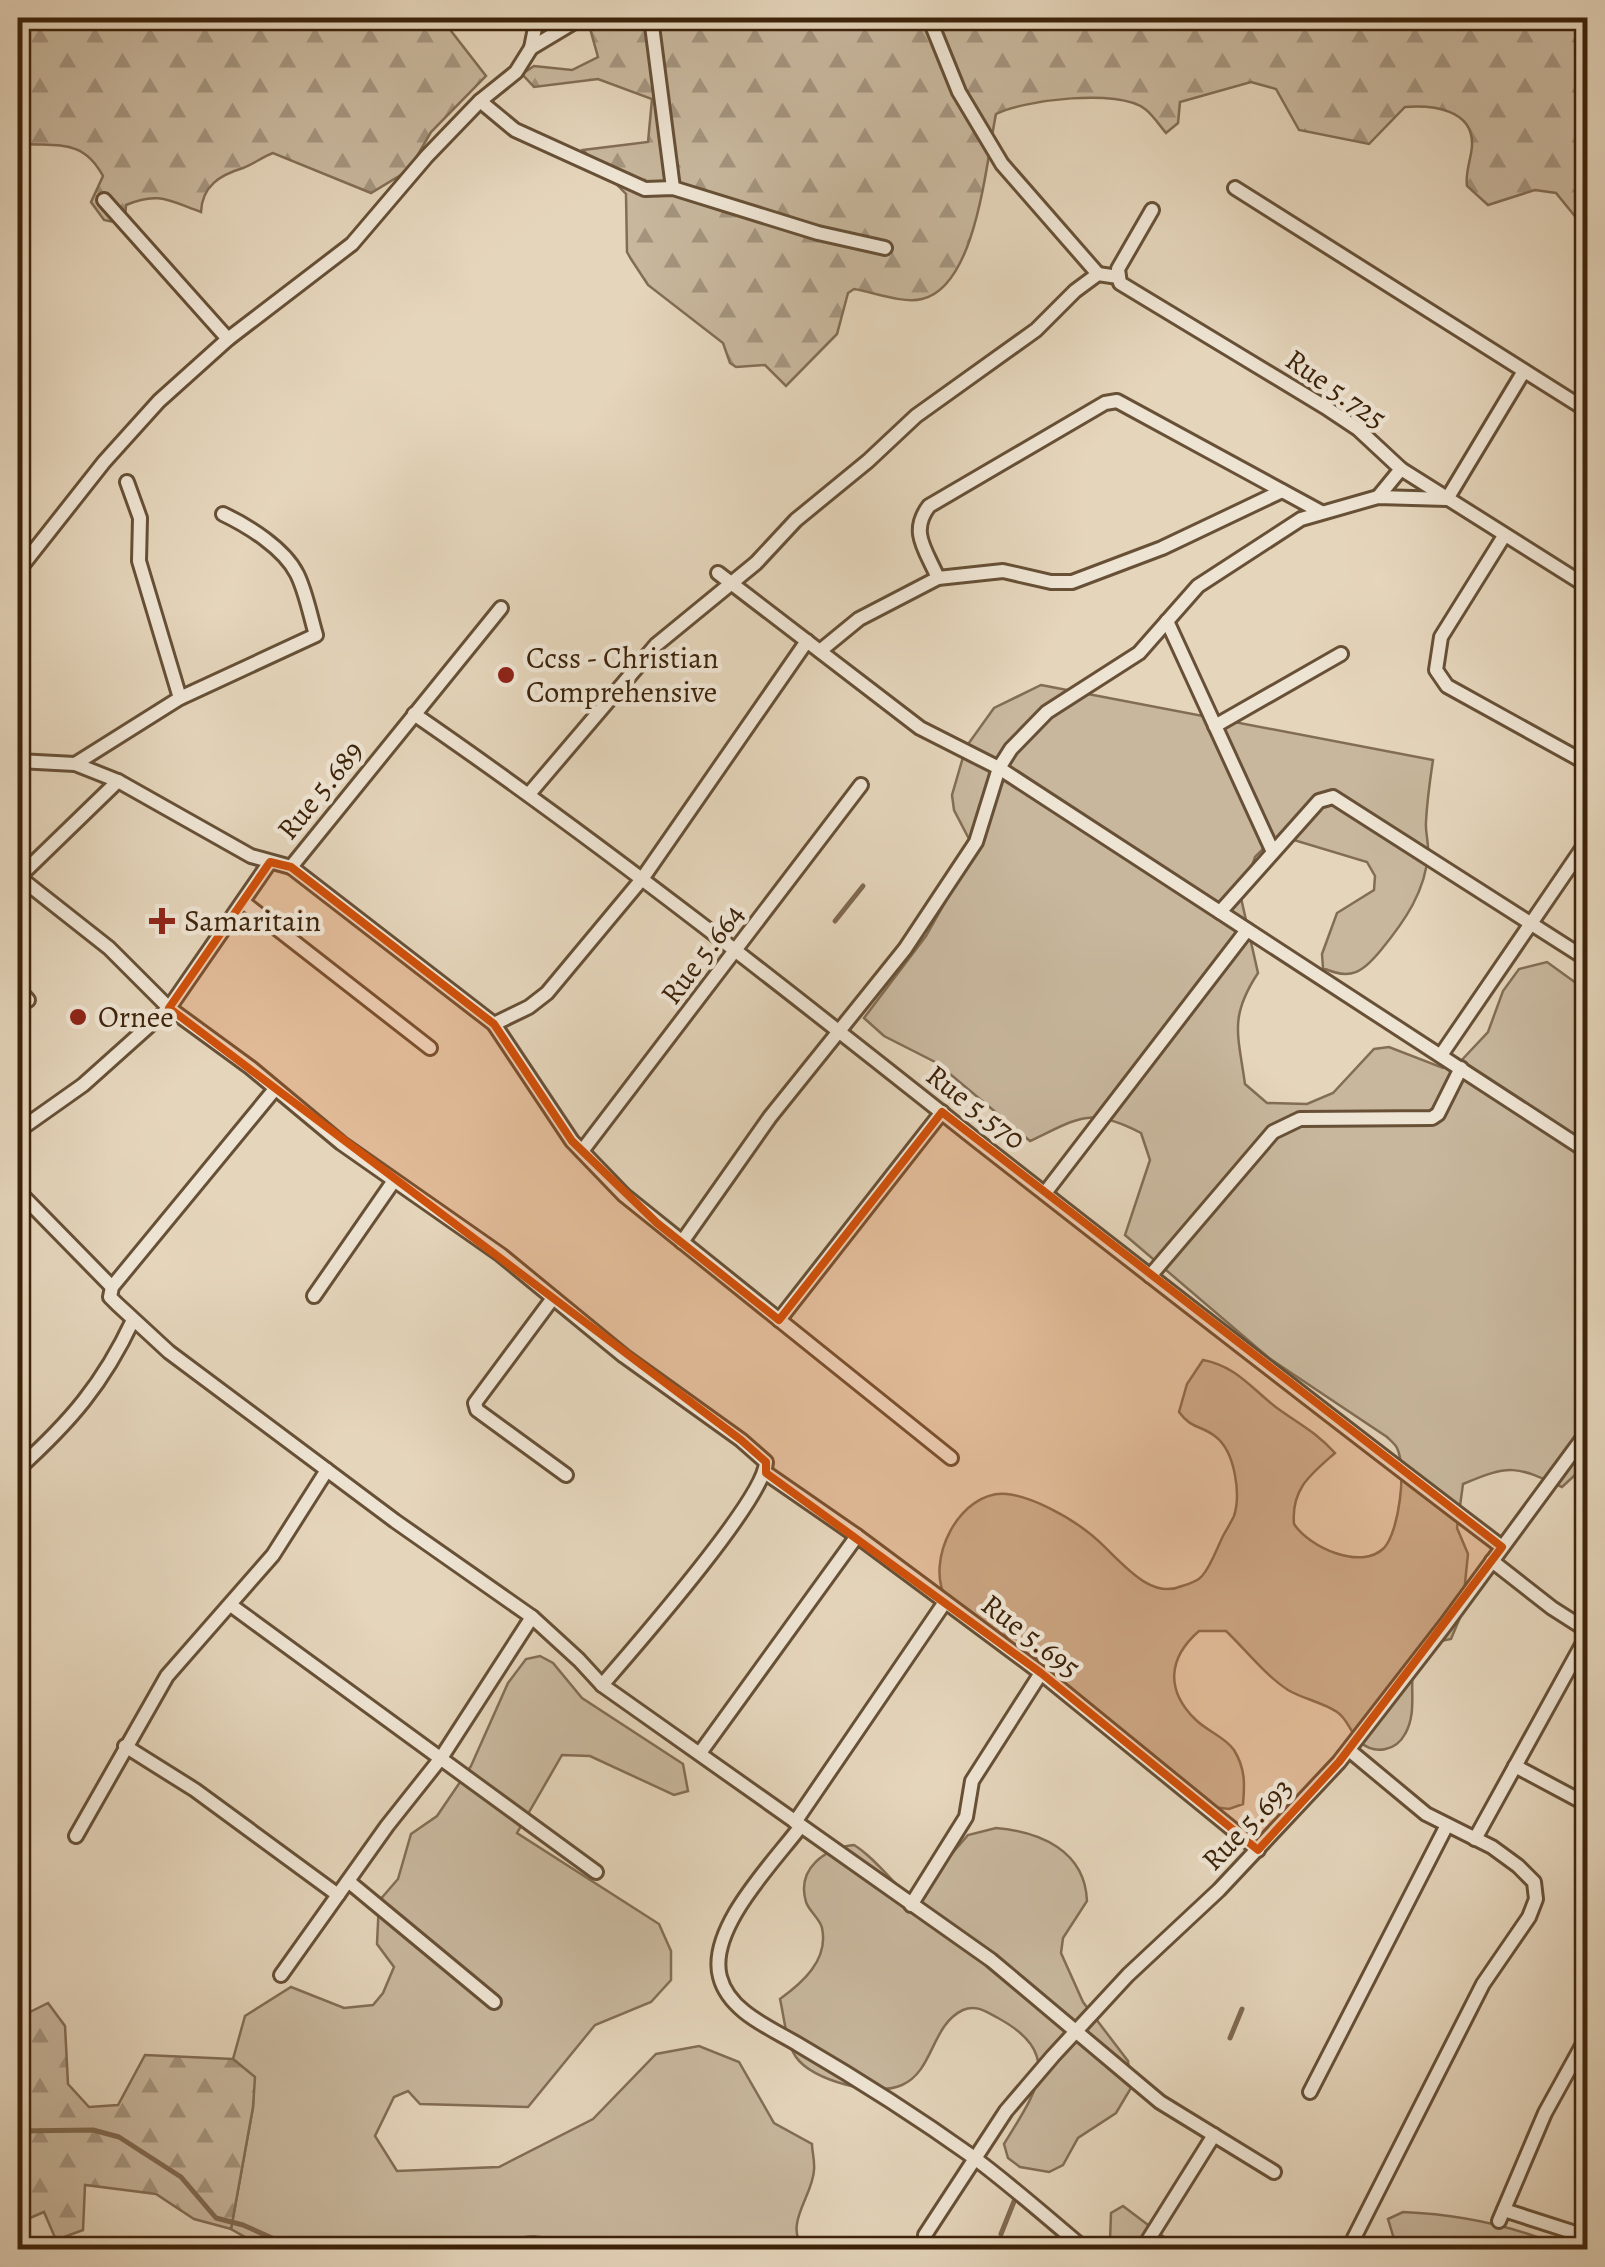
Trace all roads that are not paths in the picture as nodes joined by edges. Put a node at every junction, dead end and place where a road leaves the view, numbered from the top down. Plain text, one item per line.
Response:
1 (537, 18) edge
2 (581, 18) edge
3 (651, 18) edge
4 (929, 18) edge
5 (531, 48) junction
6 (480, 101) junction
7 (673, 188) junction
8 (1236, 188) dead end
9 (104, 200) dead end
10 (1152, 210) dead end
11 (884, 248) dead end
12 (1098, 274) junction
13 (1118, 278) junction
14 (228, 338) junction
15 (1524, 371) junction
16 (1588, 412) edge
17 (1400, 469) junction
18 (127, 482) dead end
19 (1282, 491) junction
20 (1378, 497) junction
21 (1447, 499) junction
22 (1321, 512) junction
23 (223, 514) dead end
24 (1504, 536) junction
25 (18, 571) edge
26 (718, 573) dead end
27 (938, 578) junction
28 (731, 583) junction
29 (1588, 587) edge
30 (500, 608) dead end
31 (1167, 621) junction
32 (808, 642) junction
33 (820, 651) junction
34 (1341, 654) dead end
35 (180, 698) junction
36 (414, 714) junction
37 (1215, 726) junction
38 (18, 761) edge
39 (75, 764) junction
40 (1588, 764) edge
41 (1000, 768) junction
42 (118, 782) junction
43 (861, 786) dead end
44 (530, 794) junction
45 (1588, 840) edge
46 (1273, 852) junction
47 (270, 862) junction
48 (291, 866) junction
49 (18, 877) edge
50 (642, 879) junction
51 (243, 902) junction
52 (1220, 912) junction
53 (1532, 923) junction
54 (1247, 930) junction
55 (736, 951) junction
56 (1588, 960) edge
57 (18, 989) edge
58 (28, 1000) dead end
59 (169, 1008) junction
60 (494, 1024) junction
61 (841, 1030) junction
62 (430, 1048) dead end
63 (1440, 1055) junction
64 (1461, 1068) junction
65 (275, 1089) junction
66 (942, 1112) junction
67 (18, 1132) edge
68 (582, 1151) junction
69 (1588, 1152) edge
70 (392, 1182) junction
71 (18, 1191) edge
72 (1045, 1193) junction
73 (682, 1242) junction
74 (1150, 1276) junction
75 (112, 1287) junction
76 (314, 1296) dead end
77 (553, 1298) junction
78 (133, 1320) junction
79 (779, 1320) junction
80 (1588, 1431) edge
81 (951, 1458) dead end
82 (18, 1469) edge
83 (328, 1470) junction
84 (766, 1472) junction
85 (566, 1475) dead end
86 (858, 1536) junction
87 (1502, 1547) junction
88 (1492, 1561) junction
89 (944, 1602) junction
90 (232, 1606) junction
91 (532, 1617) junction
92 (1588, 1632) edge
93 (1041, 1673) junction
94 (602, 1686) junction
95 (125, 1746) junction
96 (1349, 1750) junction
97 (700, 1753) junction
98 (441, 1758) junction
99 (1515, 1766) junction
100 (1588, 1805) edge
101 (798, 1824) junction
102 (1447, 1824) junction
103 (76, 1836) dead end
104 (1475, 1839) junction
105 (1258, 1850) junction
106 (596, 1872) dead end
107 (348, 1882) junction
108 (338, 1895) junction
109 (911, 1905) junction
110 (281, 1975) dead end
111 (494, 2002) dead end
112 (1078, 2031) junction
113 (1588, 2035) edge
114 (1310, 2092) dead end
115 (1214, 2135) junction
116 (976, 2159) junction
117 (1274, 2172) dead end
118 (925, 2235) dead end
119 (1588, 2237) edge
120 (1354, 2238) dead end
121 (1086, 2250) edge
122 (1142, 2250) edge

1 - 5 street
2 - 5 street
3 - 7 street
4 - 12 street
5 - 6 street
6 - 7 street
6 - 14 street
7 - 11 street
8 - 15 street
9 - 14 street
10 - 13 street
12 - 13 street
12 - 28 street
13 - 17 street, Rue 5.725
14 - 25 street
15 - 16 street
15 - 21 street
17 - 20 street
17 - 21 street, Rue 5.725
18 - 35 street
19 - 22 street
19 - 27 street
19 - 27 street
20 - 21 street
20 - 22 street
21 - 24 street, Rue 5.725
22 - 31 street
23 - 35 street
24 - 29 street, Rue 5.725
24 - 40 street
26 - 28 street
27 - 33 street
28 - 32 street
28 - 44 street
30 - 36 street, Rue 5.689
31 - 37 street
31 - 41 street
32 - 33 street
32 - 50 street
33 - 41 street
34 - 37 street
35 - 39 street
36 - 44 street, Rue 5.570
36 - 48 street, Rue 5.689
37 - 46 street
38 - 39 street, Rue 5.689
39 - 42 street, Rue 5.689
41 - 52 street
41 - 61 street
42 - 47 street, Rue 5.689
42 - 49 street
43 - 55 street, Rue 5.664
44 - 50 street, Rue 5.570
45 - 53 street
46 - 52 street
46 - 53 street
47 - 48 street, Rue 5.689
47 - 51 street
48 - 60 street
49 - 59 street, Rue 5.695
50 - 55 street, Rue 5.570
50 - 60 street
51 - 59 street
51 - 62 street
52 - 54 street
53 - 56 street
53 - 63 street
54 - 63 street
54 - 72 street
55 - 61 street, Rue 5.570
55 - 68 street, Rue 5.664
57 - 58 street
59 - 65 street, Rue 5.695
59 - 67 street
60 - 68 street
61 - 66 street, Rue 5.570
61 - 73 street
63 - 64 street
64 - 69 street
64 - 74 street
65 - 70 street, Rue 5.695
65 - 75 street
66 - 72 street, Rue 5.570
66 - 79 street
68 - 73 street
70 - 76 street
70 - 77 street, Rue 5.695
71 - 75 street
72 - 74 street, Rue 5.570
73 - 79 street
74 - 87 street, Rue 5.570
75 - 78 street
77 - 84 street, Rue 5.695
77 - 85 street
78 - 82 street
78 - 83 street
79 - 81 street
80 - 87 street, Rue 5.693
83 - 90 street
83 - 91 street
84 - 86 street, Rue 5.695
84 - 94 street
86 - 89 street, Rue 5.695
86 - 97 street
87 - 88 street, Rue 5.693
88 - 92 street
88 - 96 street, Rue 5.693
89 - 93 street, Rue 5.695
89 - 101 street
90 - 95 street
90 - 98 street
91 - 94 street
91 - 98 street
92 - 99 street
93 - 105 street, Rue 5.695
93 - 109 street
94 - 97 street
95 - 103 street
95 - 108 street
96 - 102 street
96 - 105 street, Rue 5.693
97 - 101 street
98 - 106 street
98 - 107 street
99 - 100 street
99 - 104 street
101 - 109 street
101 - 116 street
102 - 104 street
102 - 114 street
104 - 120 street
105 - 112 street, Rue 5.693
107 - 108 street
107 - 111 street
108 - 110 street
109 - 112 street
112 - 115 street
112 - 116 street, Rue 5.693
113 - 119 street
115 - 117 street
115 - 122 street
116 - 118 street, Rue 5.693
116 - 121 street

